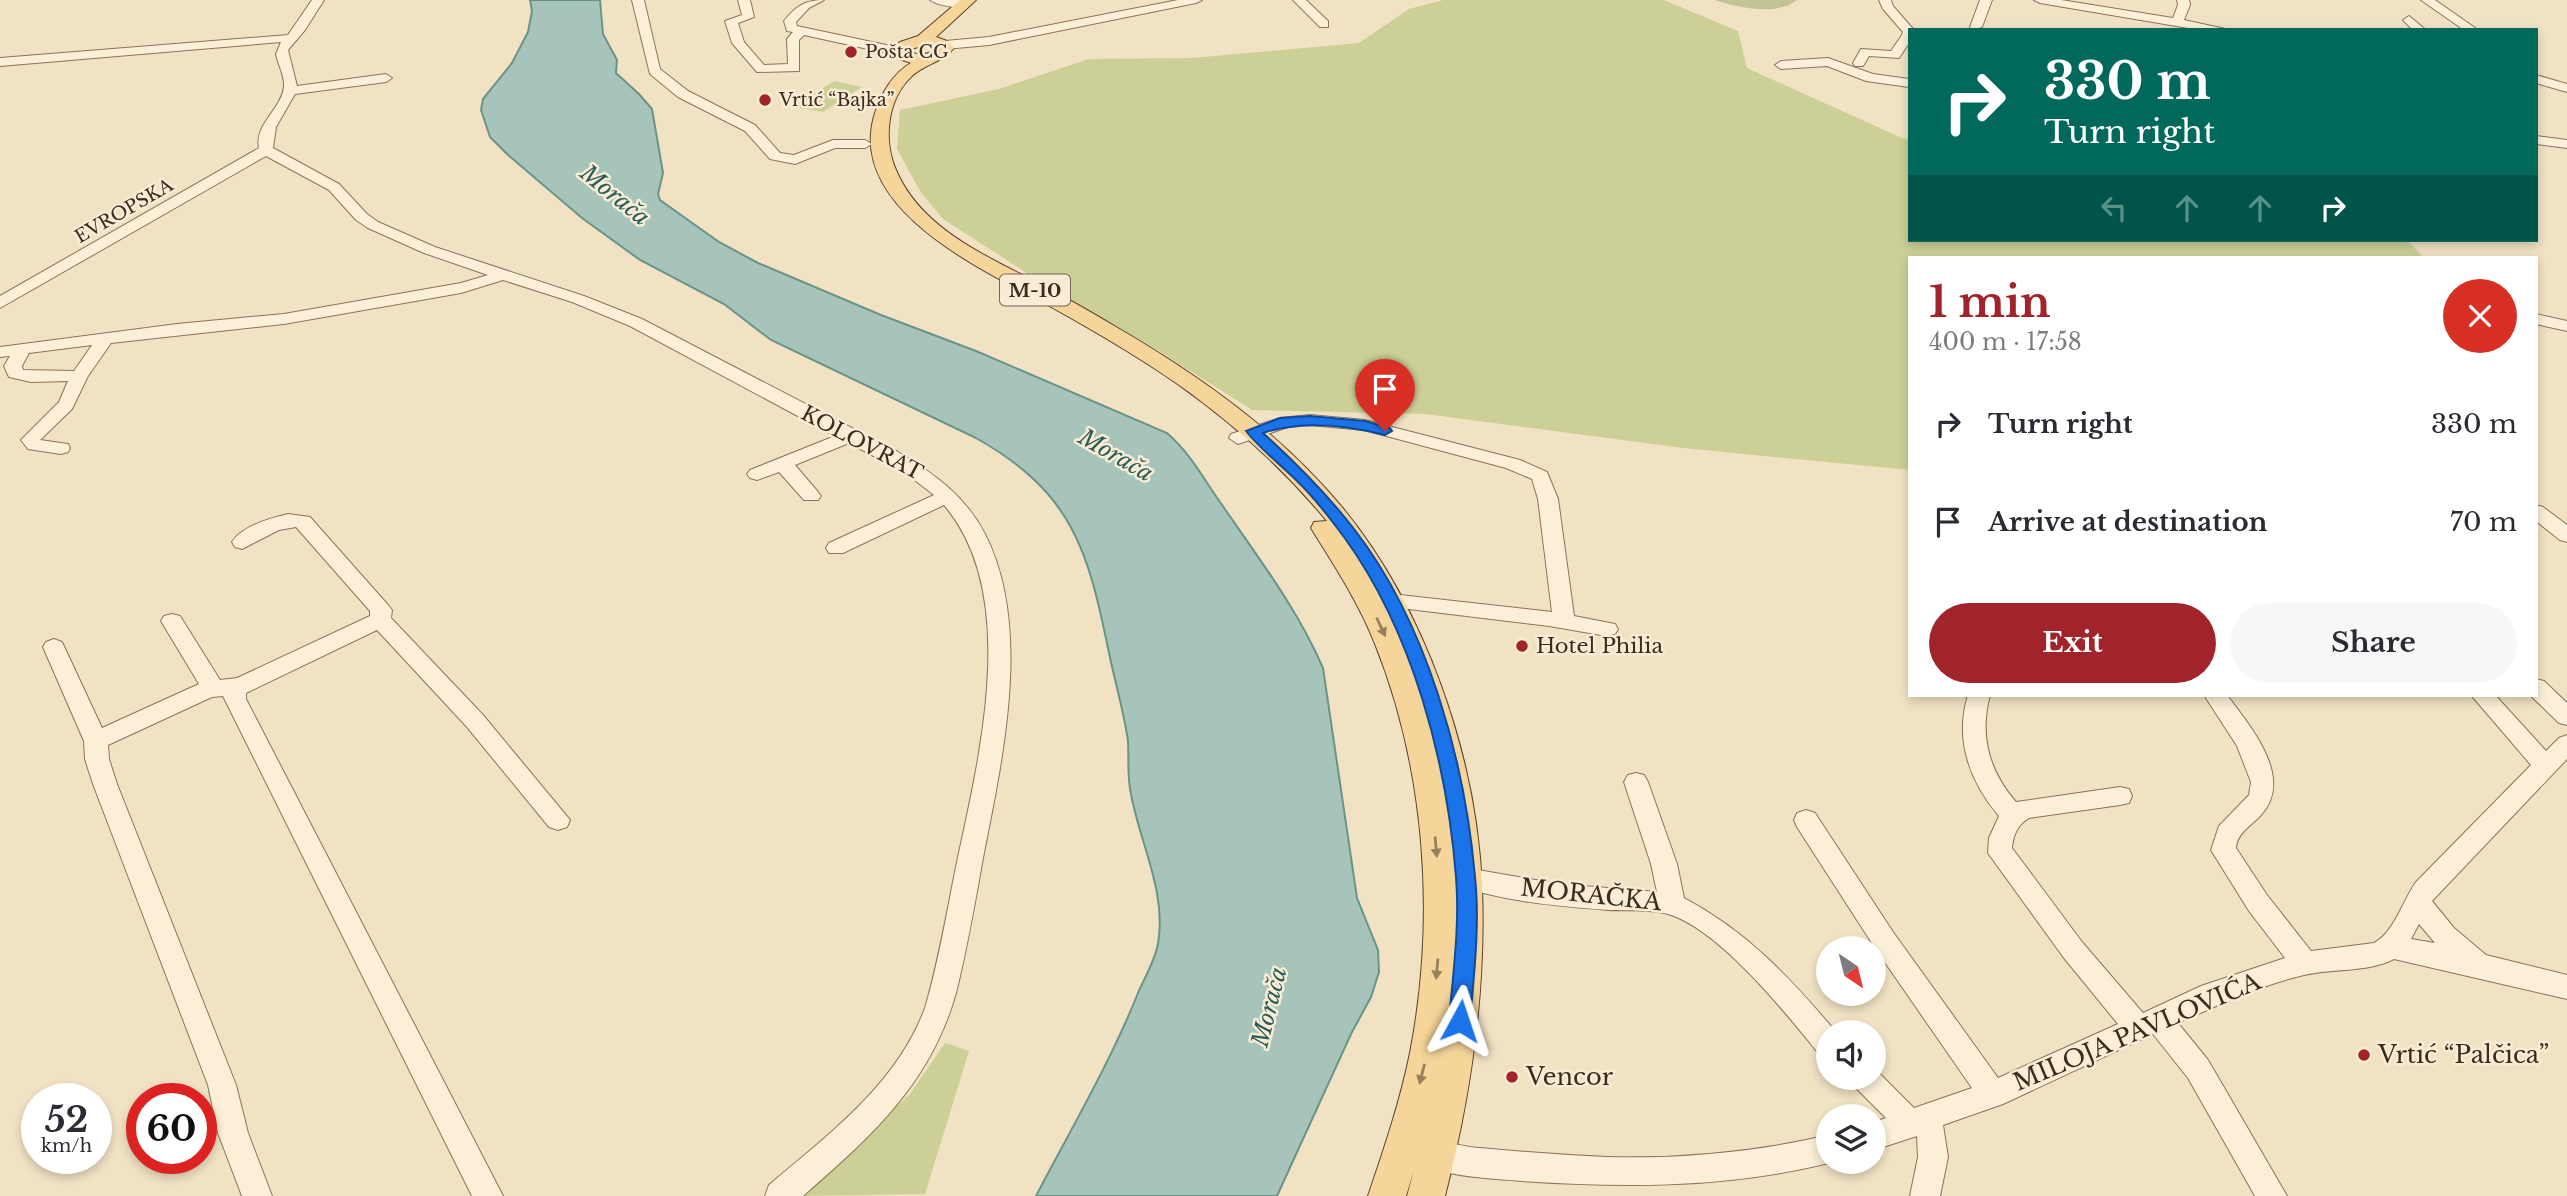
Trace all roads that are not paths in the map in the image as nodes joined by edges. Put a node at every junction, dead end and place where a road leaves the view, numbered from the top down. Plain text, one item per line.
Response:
1 (318, 0) edge
2 (638, 0) edge
3 (744, 0) edge
4 (818, 0) edge
5 (936, 0) edge
6 (980, 0) edge
7 (1196, 0) edge
8 (1298, 0) edge
9 (1885, 0) edge
10 (1986, 0) edge
11 (2040, 0) edge
12 (2183, 0) edge
13 (2427, 0) edge
14 (966, 2) edge
15 (2091, 4) edge
16 (2409, 20) dead end
17 (1324, 24) dead end
18 (2184, 25) edge
19 (1976, 27) dead end
20 (2208, 28) edge
21 (2418, 28) edge
22 (2469, 28) edge
23 (801, 31) junction
24 (1908, 31) edge
25 (1908, 35) edge
26 (290, 38) junction
27 (924, 49) junction
28 (0, 62) edge
29 (1859, 63) dead end
30 (1781, 65) dead end
31 (386, 78) dead end
32 (2538, 80) edge
33 (1908, 83) edge
34 (2567, 88) edge
35 (290, 91) junction
36 (2538, 141) edge
37 (866, 144) junction
38 (2567, 144) edge
39 (266, 150) junction
40 (501, 275) junction
41 (2, 300) edge
42 (2538, 319) edge
43 (2567, 326) edge
44 (105, 339) junction
45 (22, 350) junction
46 (0, 352) edge
47 (79, 376) junction
48 (1246, 435) junction
49 (850, 436) junction
50 (61, 448) dead end
51 (782, 463) junction
52 (757, 474) dead end
53 (811, 496) dead end
54 (948, 496) junction
55 (2538, 513) edge
56 (2567, 535) edge
57 (242, 542) dead end
58 (836, 548) dead end
59 (1397, 602) junction
60 (380, 620) junction
61 (172, 621) dead end
62 (1564, 622) junction
63 (1607, 629) dead end
64 (54, 647) dead end
65 (224, 688) junction
66 (2538, 689) edge
67 (1979, 697) edge
68 (2216, 697) edge
69 (2484, 697) edge
70 (2567, 717) edge
71 (96, 741) junction
72 (2567, 744) edge
73 (2545, 765) junction
74 (1636, 782) dead end
75 (2120, 796) dead end
76 (2013, 815) junction
77 (558, 820) dead end
78 (1806, 820) dead end
79 (1463, 865) junction
80 (2416, 901) junction
81 (1672, 904) junction
82 (2392, 947) junction
83 (2305, 963) junction
84 (2479, 964) junction
85 (2567, 987) edge
86 (2148, 1024) junction
87 (1816, 1029) edge
88 (1878, 1090) edge
89 (1993, 1094) junction
90 (1917, 1122) junction
91 (1886, 1132) edge
92 (1420, 1151) junction
93 (1816, 1152) edge
94 (257, 1196) edge
95 (488, 1196) edge
96 (780, 1196) edge
97 (1387, 1196) edge
98 (1426, 1196) edge
99 (1926, 1196) edge
100 (2272, 1196) edge

1 - 26 street
2 - 37 street
3 - 23 street
4 - 23 street
5 - 14 street
6 - 27 main road, M-10
7 - 27 street
8 - 17 street
9 - 24 street
10 - 19 street
11 - 15 street
12 - 18 street
13 - 22 street
14 - 27 main road, M-10
15 - 18 street
16 - 21 street
18 - 20 street
23 - 27 street
25 - 29 street
26 - 28 street
26 - 35 street
27 - 37 main road, M-10
27 - 48 main road, M-10
30 - 33 street
31 - 35 street
32 - 34 street
35 - 39 street
36 - 38 street
37 - 48 main road, M-10
39 - 40 street, KOLOVRAT
39 - 41 street, EVROPSKA
40 - 44 street
40 - 49 street, KOLOVRAT
42 - 43 street
44 - 45 street
44 - 47 street
45 - 46 street
45 - 47 street
47 - 50 street
48 - 59 main road, M-10
48 - 62 street
48 -> 92 main road, M-10
49 - 51 street
49 - 54 street, KOLOVRAT
51 - 52 street
51 - 53 street
54 - 58 street
54 - 96 street, KOLOVRAT
55 - 56 street
57 - 60 street
59 - 62 street
59 - 79 main road, M-10
60 - 65 street
60 - 77 street
61 - 65 street
62 - 63 street
64 - 71 street
65 - 71 street
65 - 95 street
66 - 70 street
67 - 76 street
68 - 83 street
69 - 73 street
71 - 94 street
72 - 73 street
73 - 80 street
74 - 81 street
75 - 76 street
76 - 86 street
78 - 89 street
79 - 81 street, MORAČKA
79 - 92 main road, M-10
80 - 82 street
80 - 84 street
81 - 87 street, MORAČKA
82 - 83 street, MILOJA PAVLOVIĆA
82 - 84 street, MILOJA PAVLOVIĆA
83 - 86 street, MILOJA PAVLOVIĆA
84 - 85 street, MILOJA PAVLOVIĆA
86 - 89 street, MILOJA PAVLOVIĆA
86 - 100 street
88 - 90 street
89 - 90 street, MILOJA PAVLOVIĆA
90 - 91 street, MILOJA PAVLOVIĆA
90 - 99 street
92 - 93 street
92 - 97 main road, M-10
92 - 98 main road, M-10

